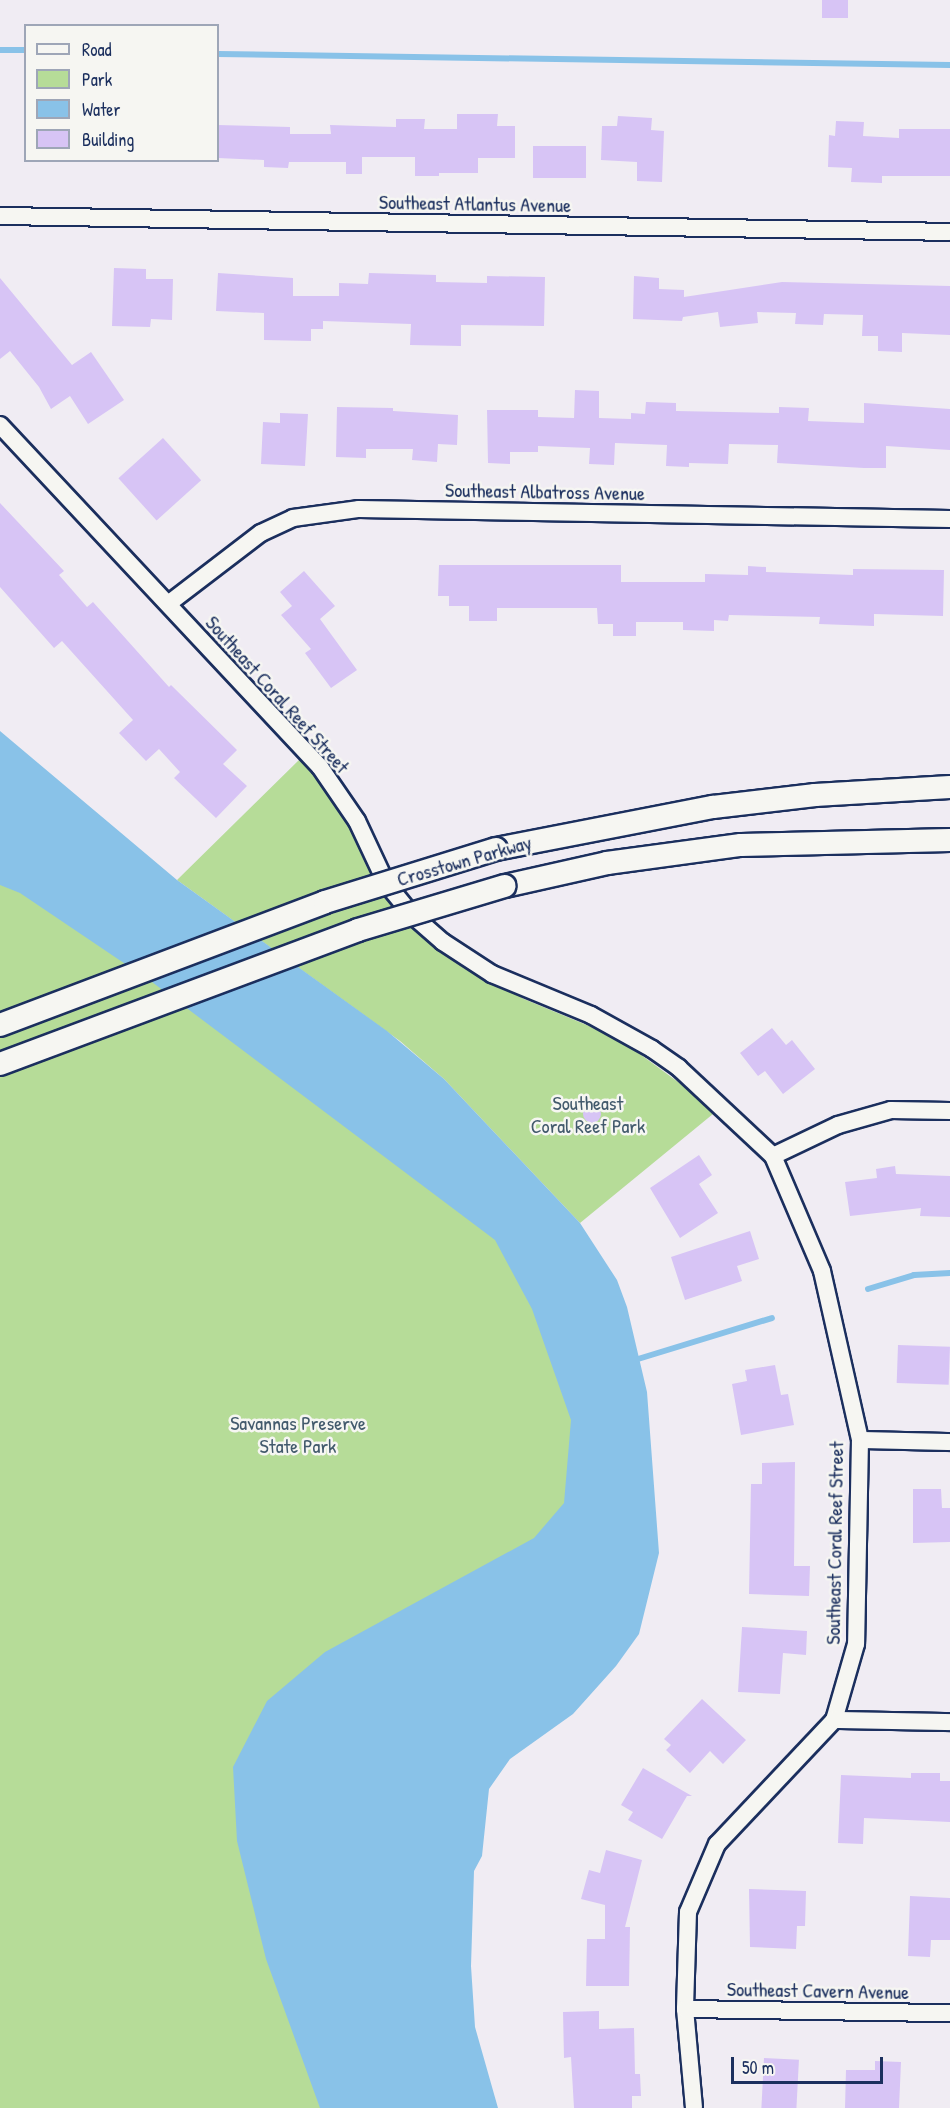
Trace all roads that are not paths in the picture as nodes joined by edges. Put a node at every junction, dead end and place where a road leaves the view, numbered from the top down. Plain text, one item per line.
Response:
1 (0, 216) edge
2 (950, 232) edge
3 (0, 425) edge
4 (950, 519) edge
5 (168, 604) junction
6 (950, 787) edge
7 (950, 840) edge
8 (0, 1025) edge
9 (0, 1064) edge
10 (950, 1111) edge
11 (773, 1156) junction
12 (860, 1440) junction
13 (950, 1442) edge
14 (834, 1720) junction
15 (950, 1722) edge
16 (685, 2009) junction
17 (950, 2013) edge
18 (694, 2108) edge

1 - 2 street, Southeast Atlantus Avenue
3 - 5 street, Southeast Coral Reef Street
4 - 5 street, Southeast Albatross Avenue
5 - 11 street, Southeast Coral Reef Street
6 - 8 main road, Crosstown Parkway, bridge
7 - 9 main road, Crosstown Parkway, bridge
10 - 11 street
11 - 12 street, Southeast Coral Reef Street
12 - 13 street
12 - 14 street, Southeast Coral Reef Street
14 - 15 street
14 - 16 street, Southeast Coral Reef Street
16 - 17 street, Southeast Cavern Avenue
16 - 18 street, Southeast Coral Reef Street

